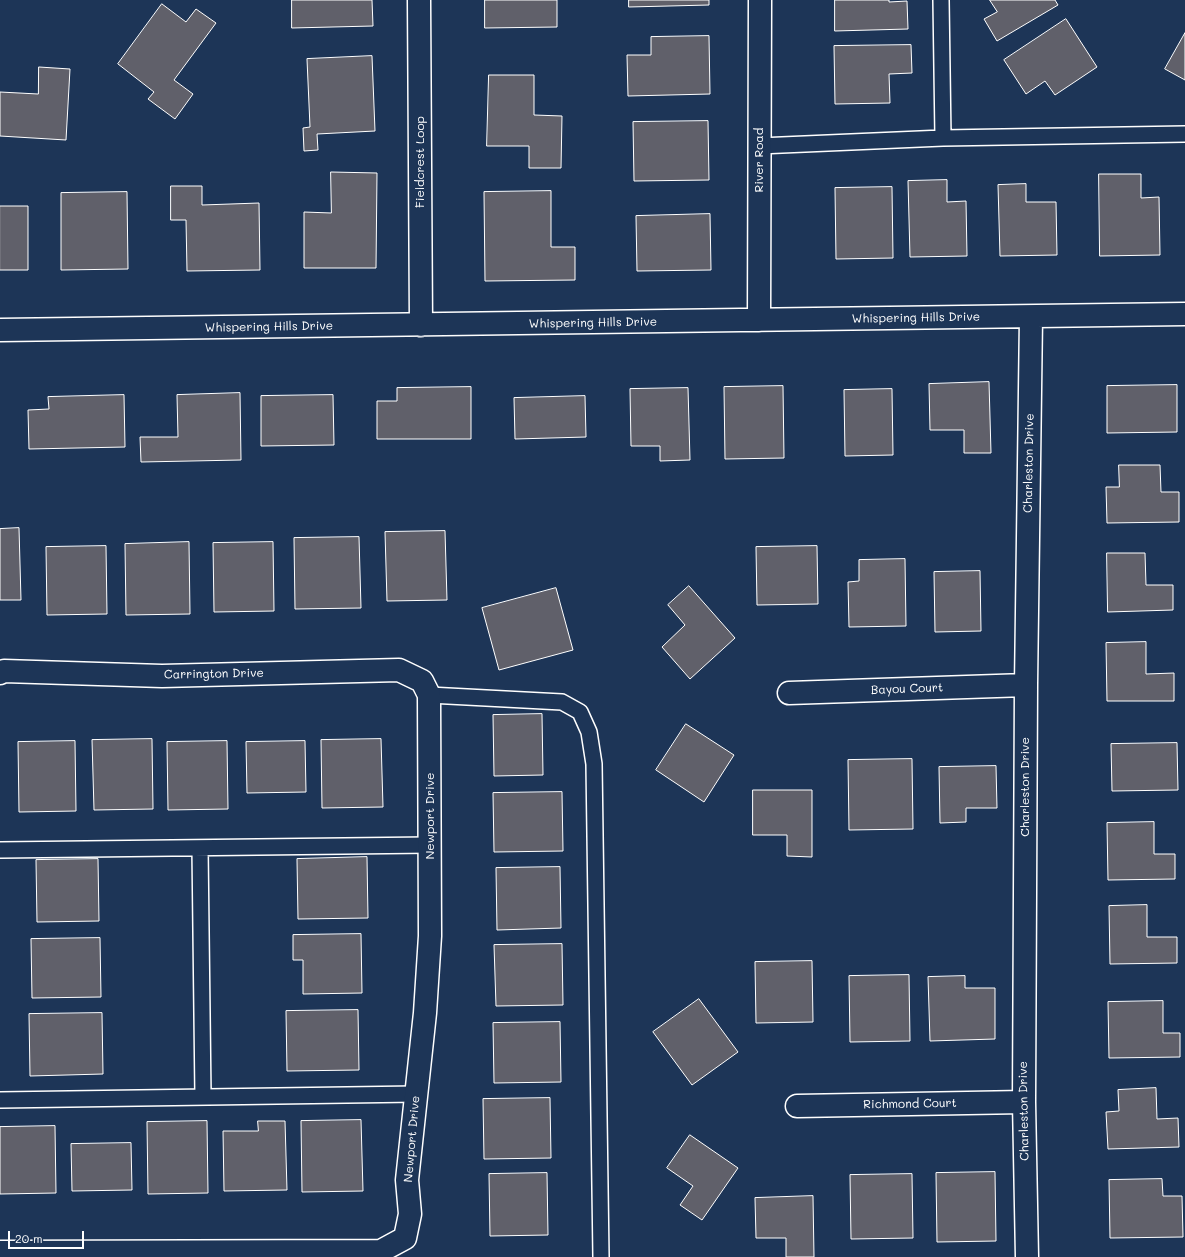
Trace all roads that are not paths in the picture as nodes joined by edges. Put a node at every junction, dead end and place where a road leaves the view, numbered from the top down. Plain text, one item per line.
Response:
1 (419, 0) edge
2 (760, 0) edge
3 (941, 0) edge
4 (1185, 134) edge
5 (943, 138) junction
6 (759, 146) junction
7 (1185, 314) edge
8 (1031, 317) junction
9 (759, 320) junction
10 (421, 325) junction
11 (0, 330) edge
12 (2, 672) edge
13 (1026, 685) junction
14 (426, 688) junction
15 (789, 693) dead end
16 (430, 845) junction
17 (200, 848) junction
18 (0, 850) edge
19 (416, 1094) junction
20 (203, 1097) junction
21 (0, 1100) edge
22 (1024, 1102) junction
23 (797, 1106) dead end
24 (0, 1252) edge
25 (601, 1257) edge
26 (1027, 1257) edge

1 - 10 street, Fieldcrest Loop
2 - 6 street, River Road
3 - 5 lane
4 - 5 lane
5 - 6 lane
6 - 9 street, River Road
7 - 8 street, Whispering Hills Drive
8 - 9 street, Whispering Hills Drive
8 - 13 street, Charleston Drive
9 - 10 street, Whispering Hills Drive
10 - 11 street, Whispering Hills Drive
12 - 14 street, Carrington Drive
13 - 15 street, Bayou Court
13 - 22 street, Charleston Drive
14 - 16 street, Newport Drive
14 - 25 lane
16 - 17 lane
16 - 19 street, Newport Drive
17 - 18 lane
17 - 20 lane
19 - 20 lane
19 - 24 street, Newport Drive
20 - 21 lane
22 - 23 street, Richmond Court
22 - 26 street, Charleston Drive

